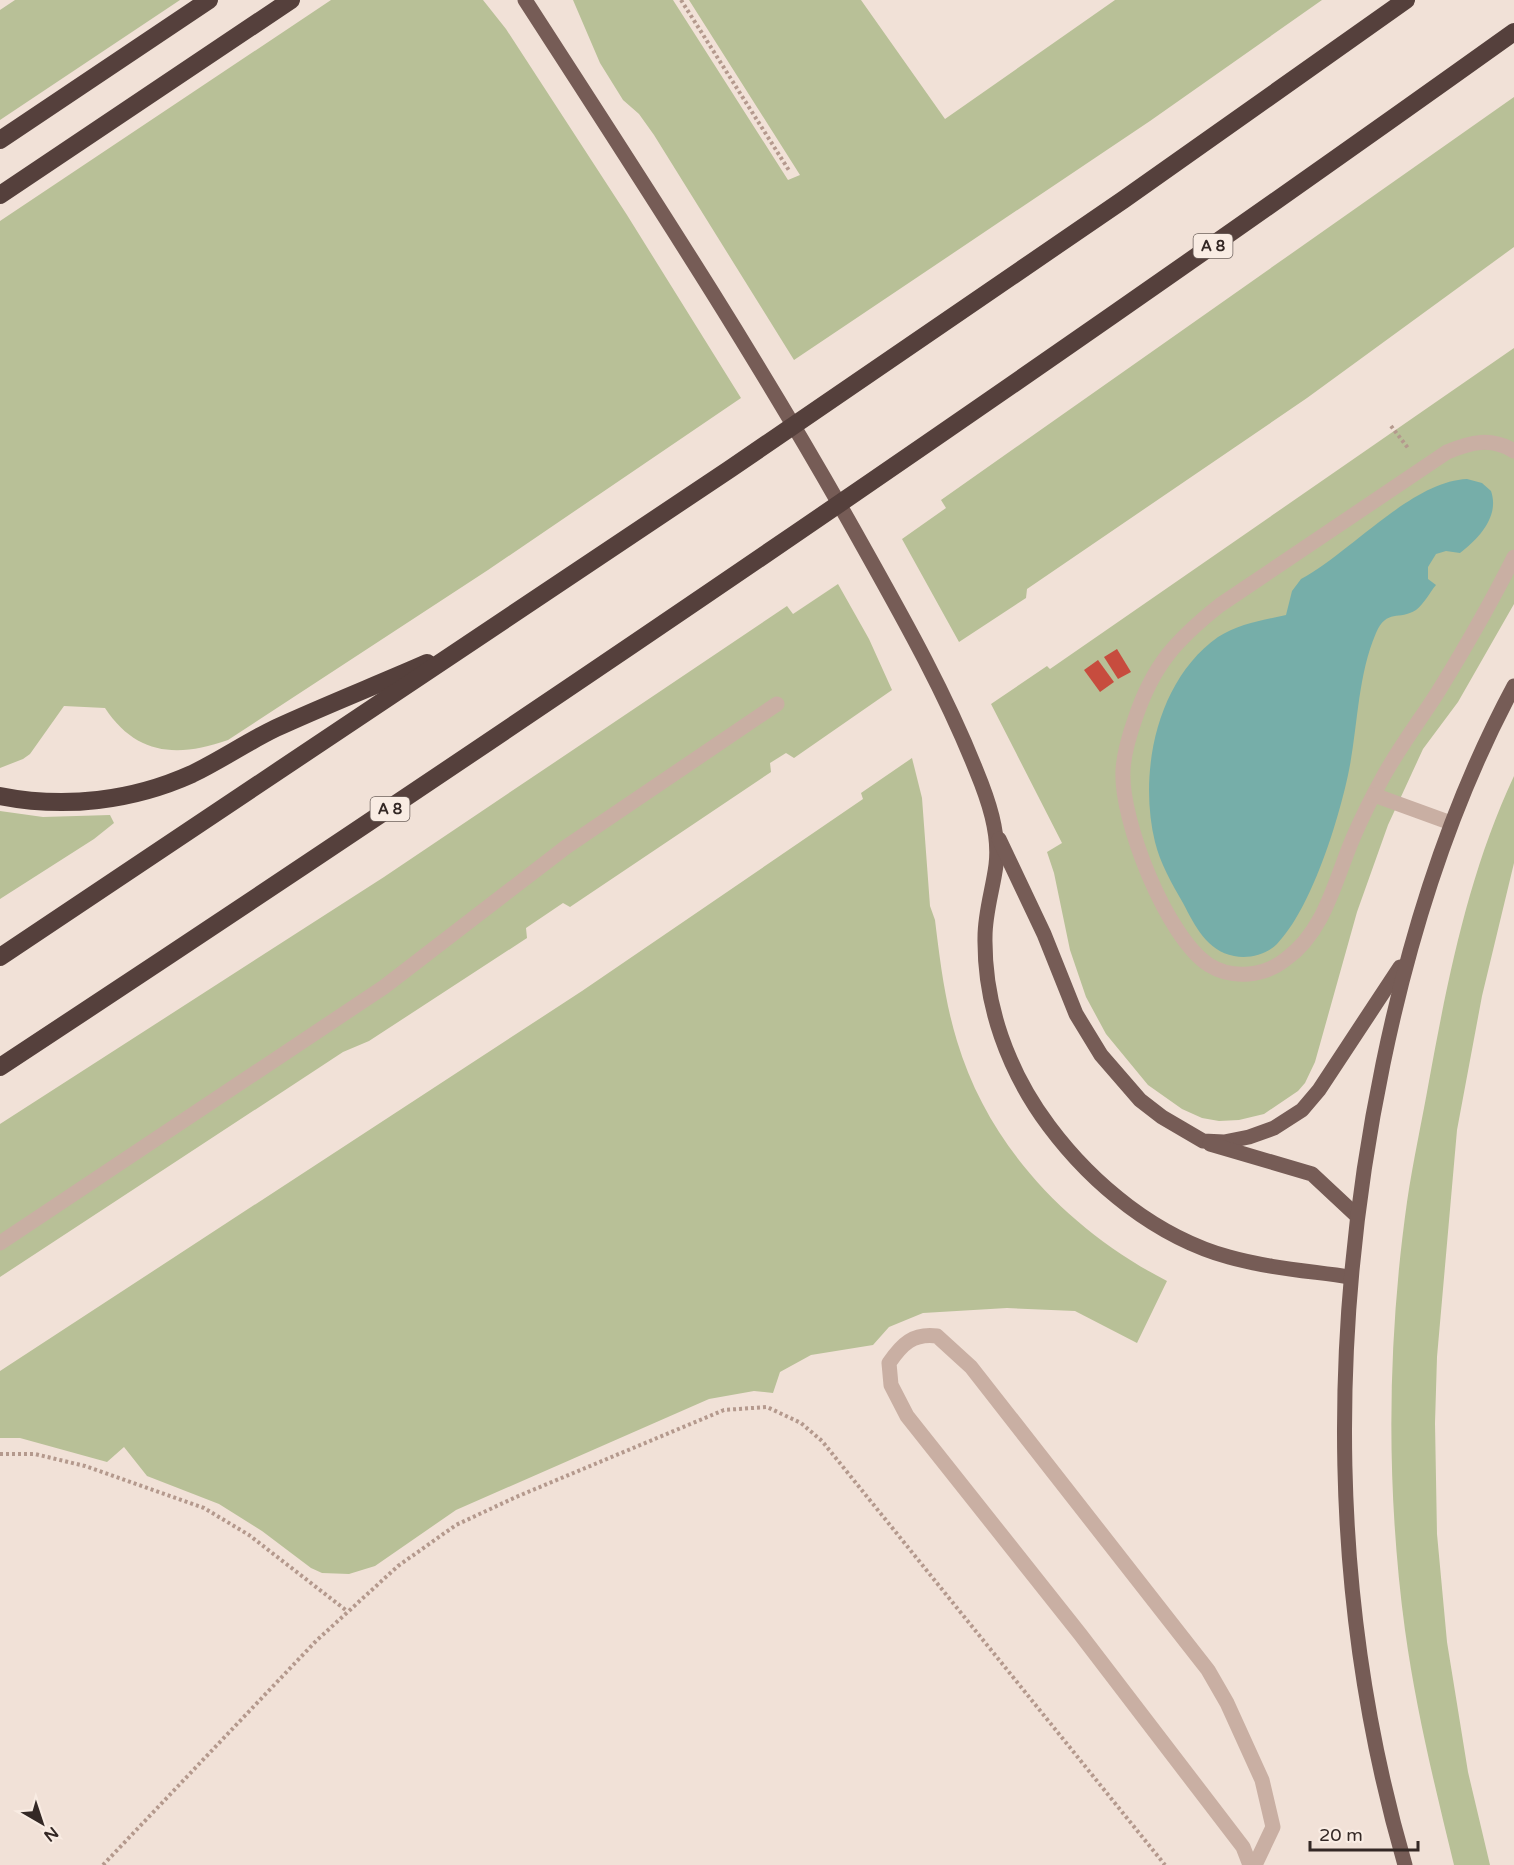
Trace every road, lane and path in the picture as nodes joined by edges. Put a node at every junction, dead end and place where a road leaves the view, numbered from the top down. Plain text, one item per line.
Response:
1 (209, 0) edge
2 (291, 0) edge
3 (525, 0) edge
4 (681, 0) edge
5 (1406, 0) edge
6 (1514, 32) edge
7 (0, 140) edge
8 (790, 172) dead end
9 (0, 195) edge
10 (1514, 452) edge
11 (1514, 557) edge
12 (473, 643) junction
13 (1514, 686) edge
14 (777, 704) dead end
15 (1374, 795) junction
16 (0, 796) edge
17 (1451, 823) junction
18 (995, 831) junction
19 (0, 957) edge
20 (1406, 958) junction
21 (0, 1067) edge
22 (1203, 1141) junction
23 (1357, 1216) junction
24 (0, 1243) edge
25 (1350, 1277) junction
26 (0, 1454) edge
27 (347, 1611) junction
28 (102, 1865) edge
29 (1165, 1865) edge
30 (1250, 1865) edge
31 (1255, 1865) edge
32 (1405, 1865) edge

1 - 7 highway
2 - 9 highway
3 - 18 main road
4 - 8 path
5 - 12 highway
6 - 21 highway, A 8
10 - 15 lane
11 - 15 lane
12 - 16 highway
12 - 19 highway
13 - 17 main road
14 - 24 lane
15 - 17 lane
17 - 20 main road
18 - 22 main road
18 - 25 main road
20 - 22 main road
20 - 23 main road
22 - 23 main road
23 - 25 main road
25 - 32 main road
26 - 27 path
27 - 28 path
27 - 29 path
30 - 31 lane

